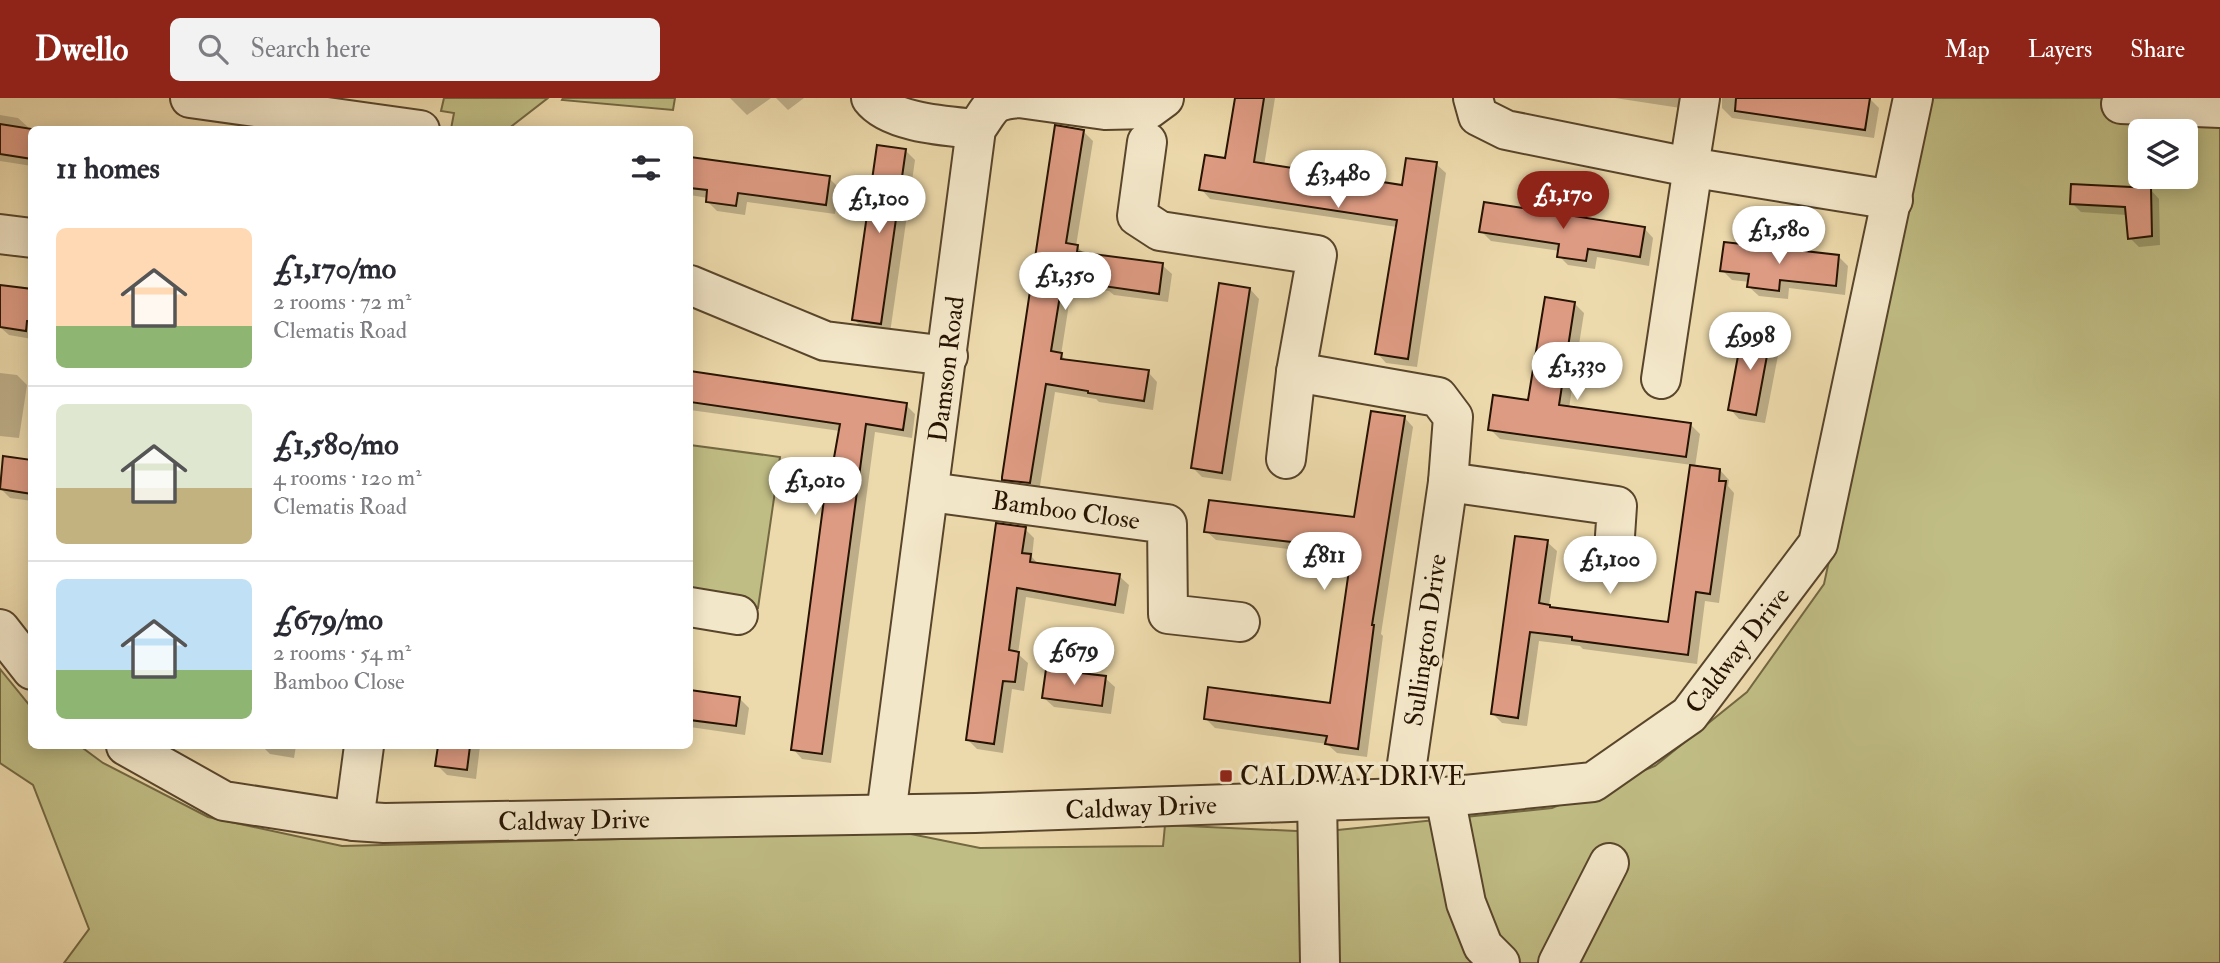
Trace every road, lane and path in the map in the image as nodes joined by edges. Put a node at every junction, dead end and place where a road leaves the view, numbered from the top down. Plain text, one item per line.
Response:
1 (871, 98) edge
2 (1164, 98) edge
3 (1473, 98) edge
4 (1700, 98) edge
5 (1913, 98) edge
6 (2121, 104) dead end
7 (2217, 105) edge
8 (197, 109) edge
9 (378, 126) edge
10 (976, 129) junction
11 (1147, 142) dead end
12 (1689, 167) junction
13 (1893, 200) junction
14 (0, 234) edge
15 (28, 238) edge
16 (693, 286) edge
17 (948, 356) junction
18 (1296, 373) junction
19 (1661, 379) dead end
20 (1286, 459) dead end
21 (1448, 482) junction
22 (930, 492) junction
23 (1615, 551) dead end
24 (693, 608) edge
25 (738, 615) dead end
26 (1240, 621) dead end
27 (0, 629) edge
28 (28, 665) edge
29 (131, 749) edge
30 (364, 749) edge
31 (1445, 797) junction
32 (1402, 799) junction
33 (1317, 801) junction
34 (886, 814) junction
35 (354, 821) junction
36 (1608, 863) dead end
37 (1320, 963) edge
38 (1499, 963) edge
39 (1558, 963) edge

1 - 10 street
2 - 10 street
3 - 12 street
4 - 12 street
5 - 13 street, Caldway Drive
6 - 7 street
8 - 9 street
10 - 17 street, Damson Road
11 - 18 street
12 - 13 street
12 - 19 street
13 - 31 street, Caldway Drive
14 - 15 street
16 - 17 street
17 - 22 street, Damson Road
18 - 20 street
18 - 21 street, Sullington Drive
21 - 23 street
21 - 32 street, Sullington Drive
22 - 26 street, Bamboo Close
22 - 34 street, Damson Road
24 - 25 street
27 - 28 street
29 - 35 street, Caldway Drive
30 - 35 street
31 - 32 street, Caldway Drive
31 - 38 street
32 - 33 street, Caldway Drive
33 - 34 street, Caldway Drive
33 - 37 street
34 - 35 street, Caldway Drive
36 - 39 street

